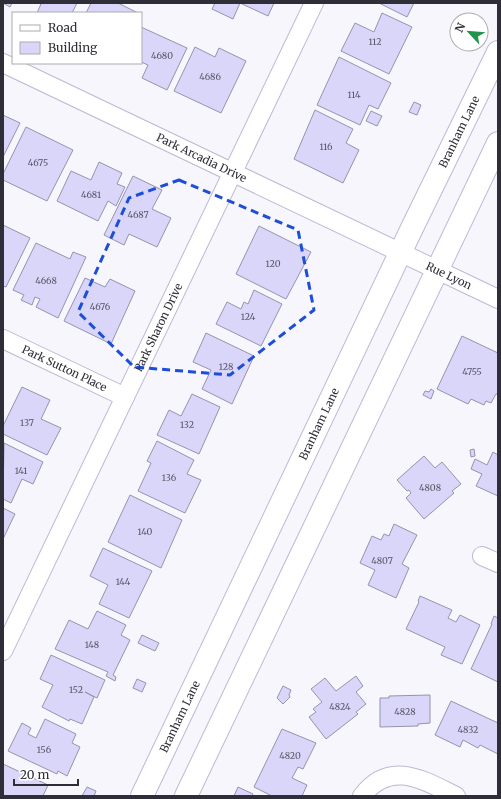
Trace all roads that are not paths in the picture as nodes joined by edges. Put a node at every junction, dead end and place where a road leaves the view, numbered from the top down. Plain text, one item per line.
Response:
1 (314, 3) edge
2 (498, 52) edge
3 (3, 62) edge
4 (498, 143) edge
5 (233, 172) junction
6 (401, 252) junction
7 (438, 270) junction
8 (498, 298) edge
9 (3, 339) edge
10 (126, 397) junction
11 (3, 652) edge
12 (142, 796) edge
13 (186, 796) edge
14 (362, 796) edge
15 (456, 796) edge

1 - 5 street, Park Sharon Drive
2 - 6 main road, Branham Lane
3 - 5 street, Park Arcadia Drive
4 - 7 main road
5 - 6 street, Park Arcadia Drive
5 - 10 street, Park Sharon Drive
6 - 7 street, Rue Lyon
6 - 12 main road, Branham Lane
7 - 8 street, Rue Lyon
7 - 13 main road
9 - 10 street, Park Sutton Place
10 - 11 street, Park Sharon Drive
14 - 15 street

